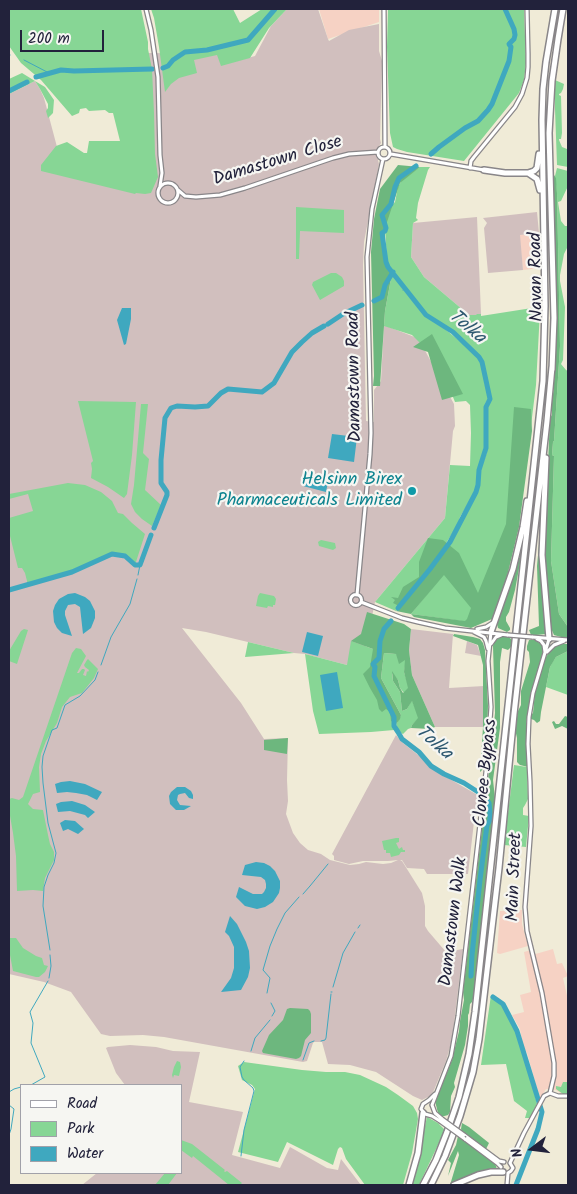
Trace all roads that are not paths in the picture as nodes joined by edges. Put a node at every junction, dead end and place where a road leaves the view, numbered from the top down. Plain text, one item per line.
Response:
1 (146, 9) edge
2 (384, 9) edge
3 (527, 9) edge
4 (555, 9) edge
5 (564, 9) edge
6 (549, 39) junction
7 (385, 147) junction
8 (378, 152) junction
9 (391, 154) junction
10 (383, 159) junction
11 (470, 168) junction
12 (484, 170) joint
13 (162, 173) junction
14 (528, 173) junction
15 (168, 182) junction
16 (160, 186) junction
17 (178, 190) junction
18 (185, 196) junction
19 (176, 199) junction
20 (544, 218) junction
21 (544, 355) junction
22 (552, 367) junction
23 (357, 595) junction
24 (361, 602) junction
25 (494, 623) junction
26 (469, 630) junction
27 (491, 632) junction
28 (505, 634) junction
29 (533, 637) junction
30 (549, 639) junction
31 (568, 640) edge
32 (490, 645) junction
33 (544, 657) junction
34 (488, 661) junction
35 (437, 1092) junction
36 (550, 1093) junction
37 (568, 1096) edge
38 (426, 1102) junction
39 (433, 1106) junction
40 (425, 1114) junction
41 (441, 1120) junction
42 (464, 1137) junction
43 (504, 1162) junction
44 (510, 1163) junction
45 (504, 1171) junction
46 (409, 1185) edge
47 (423, 1185) edge
48 (431, 1185) edge
49 (454, 1185) edge
50 (507, 1185) edge

1 - 13 street
2 - 7 street
3 - 11 street
4 - 6 highway
5 - 22 highway, Navan Road
6 - 14 highway
6 - 20 highway
7 - 8 street
7 - 9 street
8 - 10 street
8 - 18 street, Damastown Close
9 - 10 street
9 - 11 street
10 - 23 street, Damastown Road
11 - 12 street
12 - 14 highway
13 - 15 street
13 - 16 street
14 - 20 highway
15 - 16 street
15 - 17 street
16 - 19 street
17 - 18 street
17 - 19 street
18 - 19 street, Damastown Close
20 - 21 highway, Navan Road
21 - 25 highway
21 - 47 highway, Clonee Bypass
22 - 30 highway
22 - 48 highway, Clonee Bypass
23 - 24 street
23 - 24 street
24 - 26 street
25 - 26 street
25 - 27 highway
25 - 28 street
26 - 27 street
26 - 34 street
27 - 28 street
27 - 32 street, Damastown Walk
28 - 29 street, bridge
28 - 32 street
29 - 30 street
29 - 33 street
30 - 31 street
30 - 33 street, Main Street
31 - 33 street
32 - 34 street, Damastown Walk
33 - 36 street, Main Street
34 - 35 street, Damastown Walk
35 - 38 street, Damastown Walk
35 - 39 street, Damastown Walk
36 - 37 street
36 - 44 street
38 - 39 street
38 - 40 street
39 - 40 street
39 - 41 street
40 - 41 street
40 - 46 highway
41 - 42 street, bridge
42 - 43 street
42 - 45 street
43 - 44 street
43 - 45 street
44 - 45 street
45 - 49 highway
45 - 50 street

